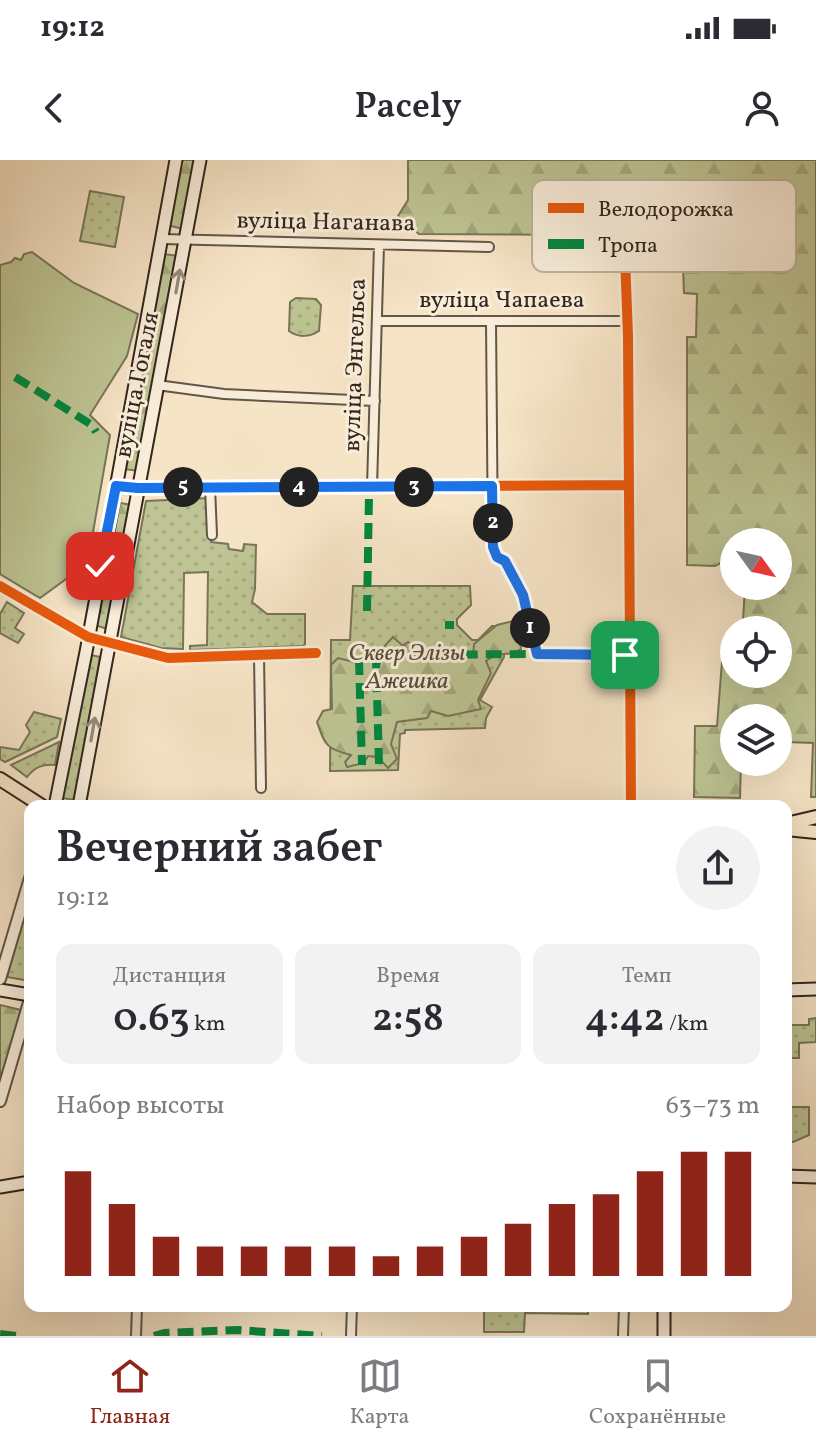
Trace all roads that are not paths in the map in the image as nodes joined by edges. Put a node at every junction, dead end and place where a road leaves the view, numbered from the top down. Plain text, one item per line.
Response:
1 (176, 160) edge
2 (200, 160) edge
3 (162, 239) junction
4 (185, 240) junction
5 (379, 245) junction
6 (489, 247) dead end
7 (625, 272) edge
8 (377, 321) junction
9 (627, 321) junction
10 (491, 322) junction
11 (157, 385) junction
12 (375, 401) junction
13 (628, 485) junction
14 (116, 486) junction
15 (492, 486) junction
16 (210, 487) junction
17 (372, 487) junction
18 (138, 488) junction
19 (212, 535) dead end
20 (1, 588) edge
21 (88, 637) junction
22 (108, 644) junction
23 (316, 653) dead end
24 (631, 655) junction
25 (259, 656) junction
26 (0, 779) edge
27 (261, 788) dead end
28 (33, 800) edge
29 (56, 800) edge
30 (80, 800) edge
31 (631, 800) edge
32 (816, 817) edge
33 (792, 825) edge
34 (816, 825) edge
35 (792, 827) edge
36 (792, 828) edge
37 (816, 832) edge
38 (24, 898) edge
39 (0, 979) edge
40 (816, 989) edge
41 (0, 990) edge
42 (792, 990) edge
43 (24, 996) edge
44 (24, 1018) edge
45 (0, 1101) edge
46 (792, 1176) edge
47 (816, 1177) edge
48 (24, 1183) edge
49 (0, 1187) edge
50 (137, 1312) edge
51 (352, 1312) edge
52 (624, 1312) edge
53 (664, 1312) edge
54 (136, 1336) edge
55 (351, 1336) edge
56 (623, 1336) edge
57 (664, 1336) edge

1 - 3 main road, вуліца Гогаля
2 - 4 main road, вуліца Гогаля
3 - 4 street, вуліца Наганава
3 - 14 main road, вуліца Гогаля
4 - 5 street, вуліца Наганава
11 -> 4 main road, вуліца Гогаля
5 - 6 street, вуліца Наганава
5 - 8 street, вуліца Энгельса
7 - 9 street
8 - 10 street, вуліца Чапаева
8 - 12 street, вуліца Энгельса
9 - 10 street, вуліца Чапаева
9 - 13 street
10 - 15 street
11 - 12 street
11 - 18 main road, вуліца Гогаля
12 - 17 street, вуліца Энгельса
13 - 15 street
13 - 24 street
14 - 18 street
14 - 21 main road, вуліца Гогаля
15 - 17 street
15 - 24 street
16 - 17 street
16 - 18 street
16 - 19 street
18 - 22 main road, вуліца Гогаля
20 - 21 street
21 - 22 street
21 - 29 main road, вуліца Гогаля
22 - 25 street
30 -> 22 main road, вуліца Гогаля
23 - 25 street
24 - 31 street
25 - 27 street
26 - 28 main road
32 - 33 main road
34 - 35 main road
36 - 37 main road
38 - 39 street
40 - 42 main road
41 - 43 main road
44 - 45 street
46 - 47 main road
48 - 49 main road
50 - 54 street
51 - 55 street
52 - 56 street
53 - 57 main road

